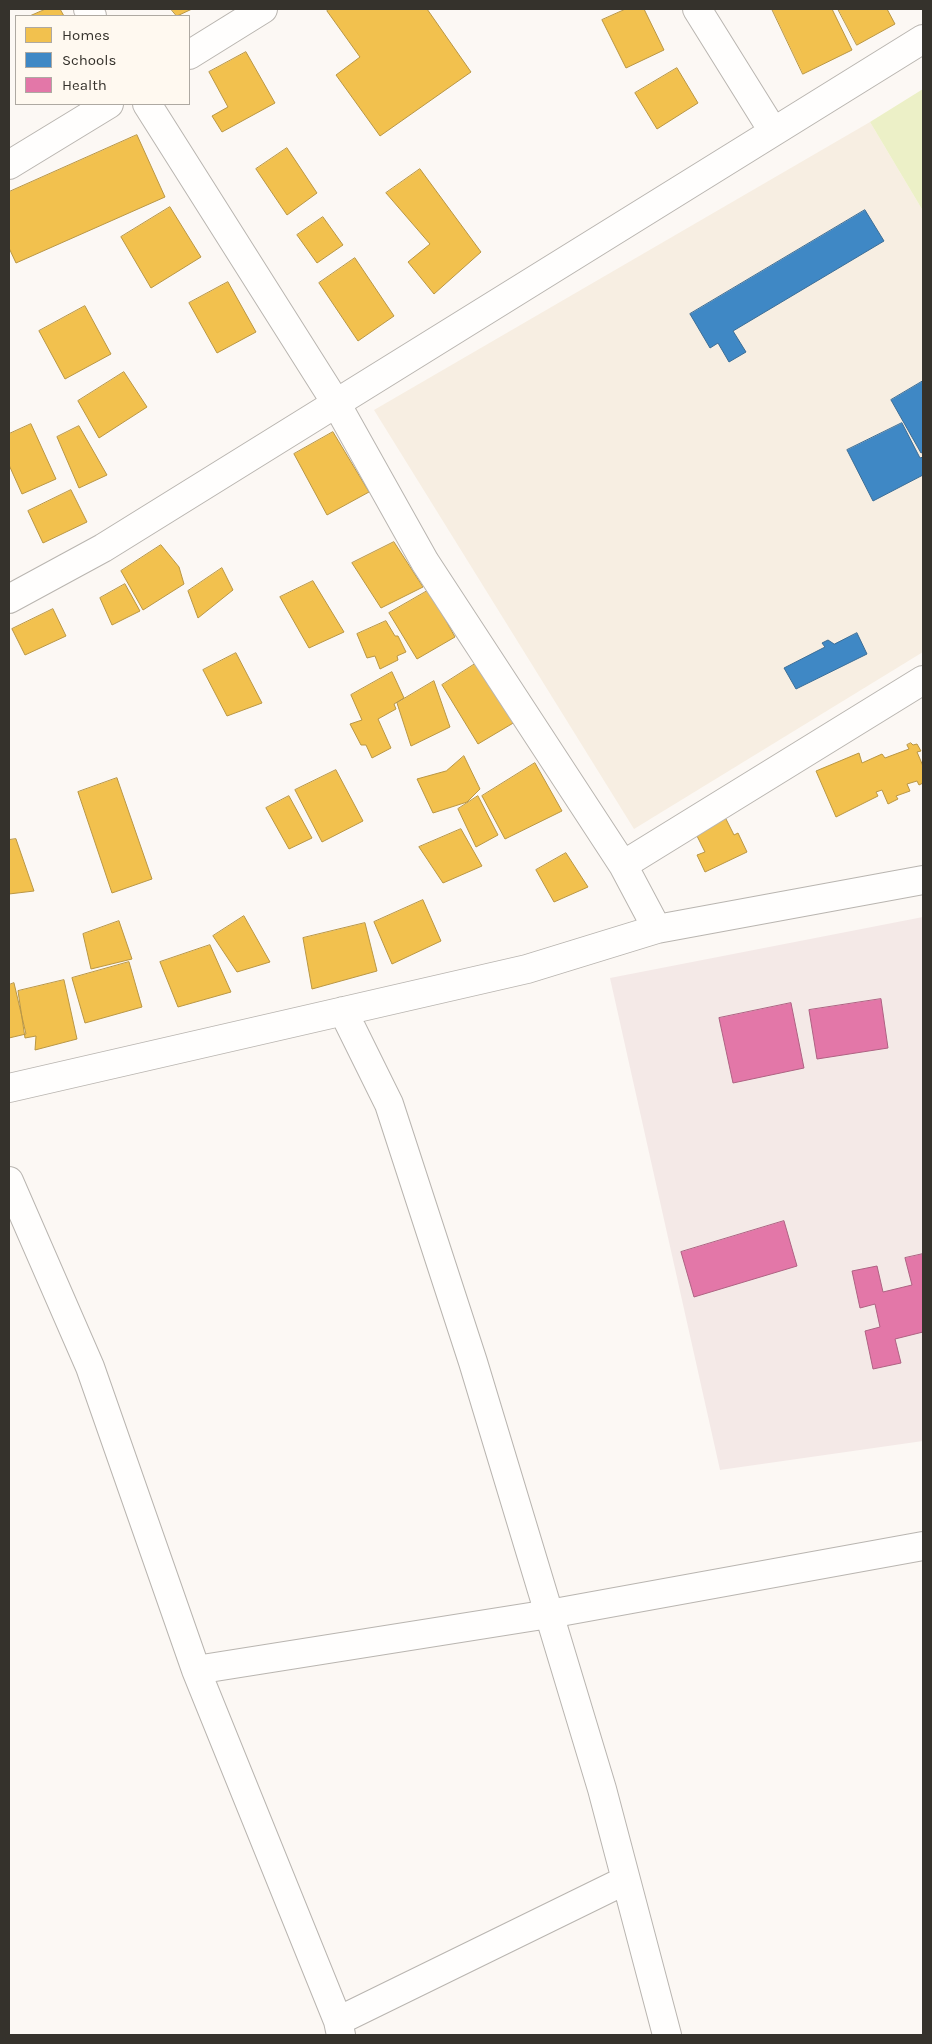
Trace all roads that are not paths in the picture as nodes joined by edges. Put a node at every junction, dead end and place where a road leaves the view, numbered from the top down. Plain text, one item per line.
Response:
1 (263, 9) edge
2 (697, 9) edge
3 (923, 38) edge
4 (190, 53) edge
5 (107, 105) edge
6 (149, 105) edge
7 (772, 132) junction
8 (9, 165) edge
9 (336, 403) junction
10 (9, 599) edge
11 (923, 680) edge
12 (623, 866) junction
13 (923, 880) edge
14 (657, 929) junction
15 (343, 1011) junction
16 (9, 1088) edge
17 (9, 1180) edge
18 (923, 1546) edge
19 (549, 1614) junction
20 (196, 1670) junction
21 (626, 1880) junction
22 (340, 2028) edge
23 (668, 2035) edge

1 - 4 street
2 - 7 street
3 - 7 street
5 - 8 street
6 - 9 street
7 - 9 street
9 - 10 street
9 - 12 street
11 - 12 street
12 - 14 street
13 - 14 street
14 - 15 street
15 - 16 street
15 - 19 street
17 - 20 street
18 - 19 street
19 - 20 street
19 - 21 street
20 - 22 street
21 - 22 street
21 - 23 street

